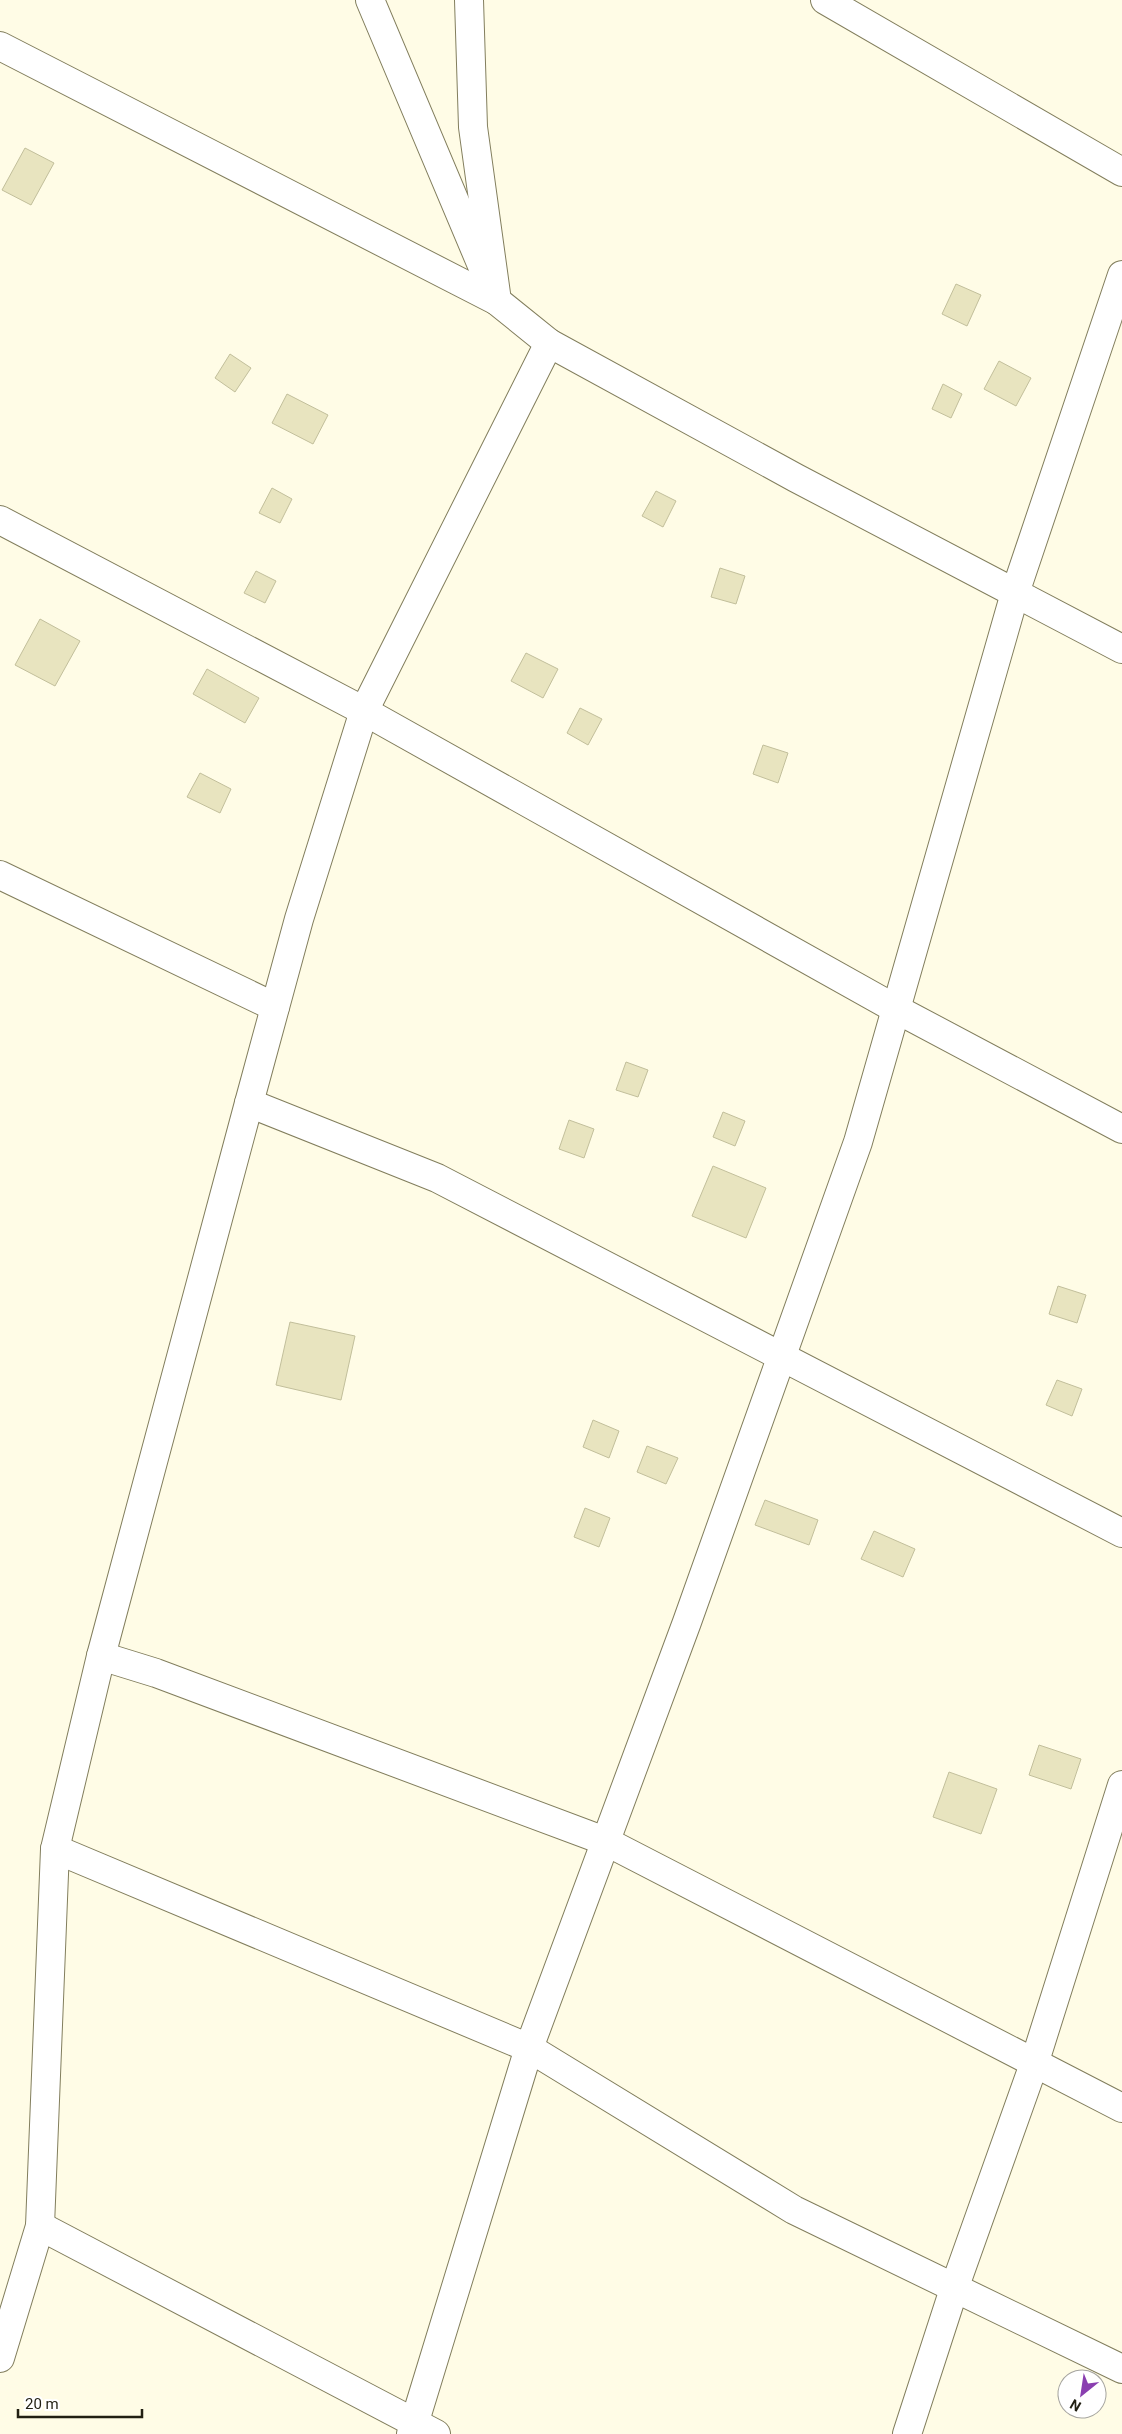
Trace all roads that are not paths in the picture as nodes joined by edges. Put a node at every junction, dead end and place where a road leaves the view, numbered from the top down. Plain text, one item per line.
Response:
1 (370, 0) edge
2 (469, 0) edge
3 (825, 0) edge
4 (0, 46) edge
5 (1122, 172) edge
6 (1122, 275) edge
7 (497, 302) junction
8 (549, 343) junction
9 (0, 520) edge
10 (1015, 593) junction
11 (1122, 649) edge
12 (364, 711) junction
13 (0, 875) edge
14 (275, 1007) junction
15 (896, 1009) junction
16 (249, 1103) junction
17 (1122, 1129) edge
18 (782, 1357) junction
19 (1122, 1533) edge
20 (101, 1656) junction
21 (1122, 1785) edge
22 (605, 1841) junction
23 (55, 1850) junction
24 (529, 2048) junction
25 (1034, 2064) junction
26 (1122, 2108) edge
27 (40, 2226) junction
28 (955, 2286) junction
29 (0, 2358) edge
30 (1122, 2369) edge
31 (421, 2430) edge
32 (907, 2434) edge

1 - 7 street
2 - 7 street
3 - 5 street
4 - 7 street
6 - 10 street
7 - 8 street
8 - 10 street
8 - 12 street
9 - 12 street
10 - 11 street
10 - 15 street
12 - 14 street
12 - 15 street
13 - 14 street
14 - 16 street
15 - 17 street
15 - 18 street
16 - 18 street
16 - 20 street
18 - 19 street
18 - 22 street
20 - 22 street
20 - 23 street
21 - 25 street
22 - 24 street
22 - 25 street
23 - 24 street
23 - 27 street
24 - 28 street
24 - 31 street
25 - 26 street
25 - 28 street
27 - 29 street
27 - 31 street
28 - 30 street
28 - 32 street

